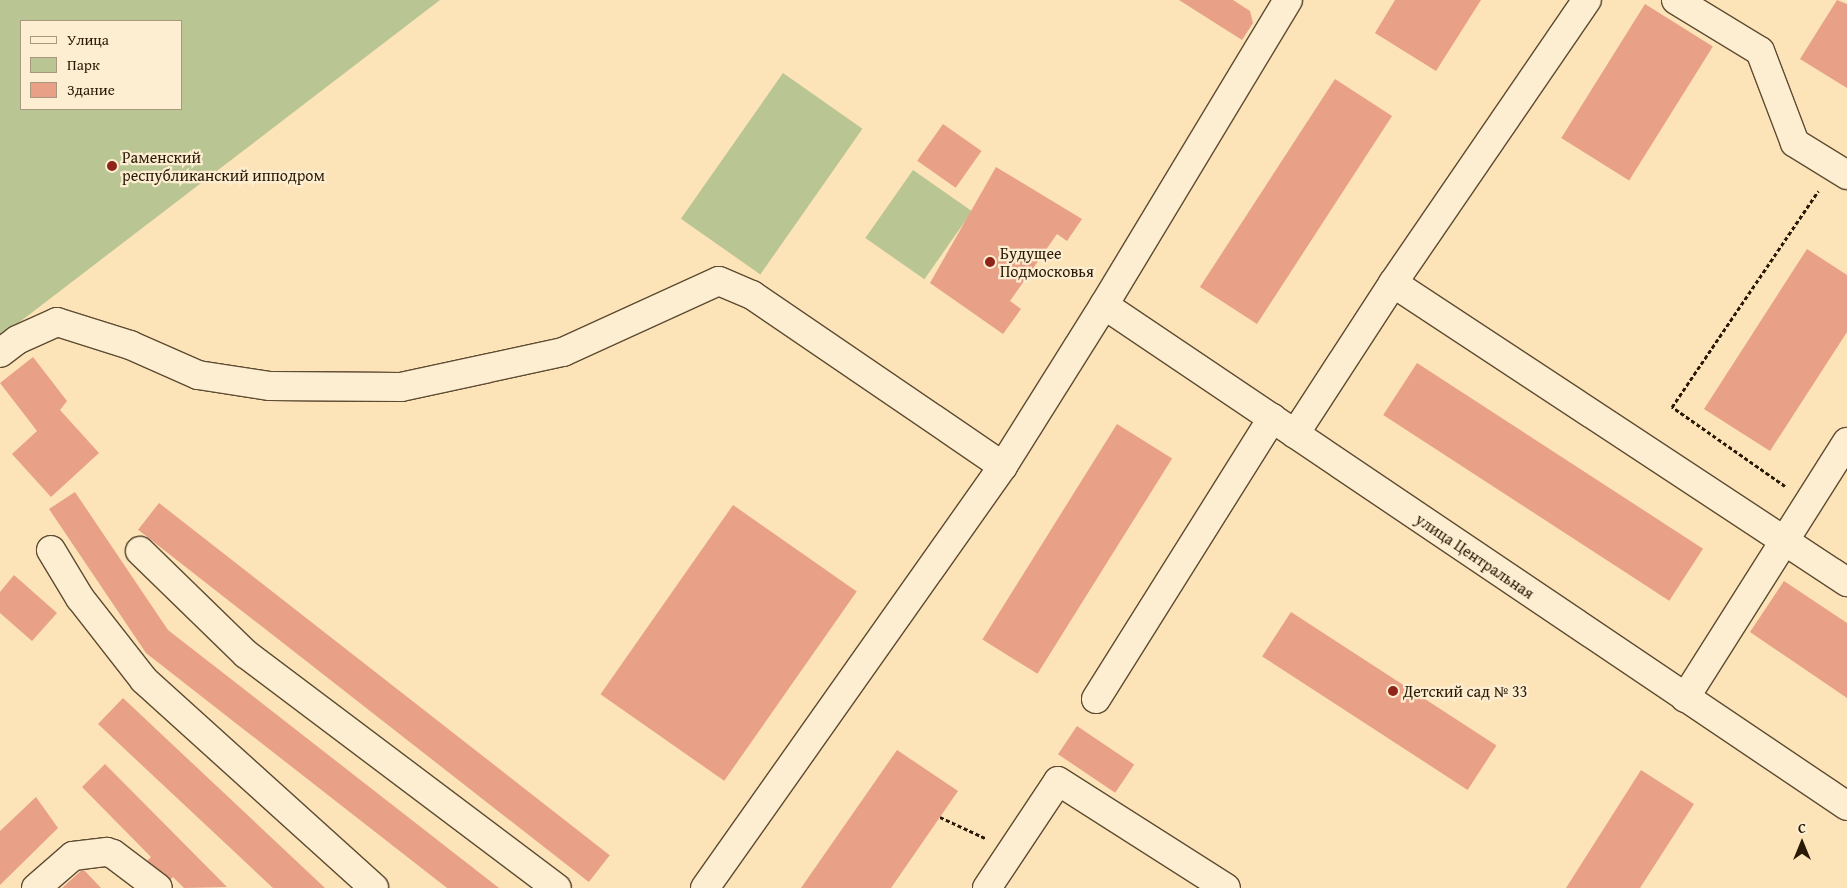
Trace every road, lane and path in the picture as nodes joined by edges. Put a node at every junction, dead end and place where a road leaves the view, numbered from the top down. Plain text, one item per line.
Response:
1 (1288, 0) edge
2 (1587, 0) edge
3 (1676, 0) edge
4 (1812, 154) junction
5 (1847, 175) edge
6 (1393, 283) junction
7 (1104, 305) junction
8 (8, 347) edge
9 (1272, 418) junction
10 (1295, 434) junction
11 (1847, 442) edge
12 (1003, 466) junction
13 (1808, 502) junction
14 (1784, 541) junction
15 (51, 550) dead end
16 (140, 551) dead end
17 (1847, 582) edge
18 (1685, 698) junction
19 (1096, 699) dead end
20 (1847, 806) edge
21 (940, 817) dead end
22 (994, 842) dead end
23 (36, 888) edge
24 (158, 888) edge
25 (374, 888) edge
26 (557, 888) edge
27 (705, 888) edge
28 (987, 888) edge
29 (1226, 888) edge

1 - 7 street
2 - 6 street
3 - 4 street
4 - 5 street
4 - 13 path
6 - 10 street
6 - 14 street
7 - 9 street, улица Центральная
7 - 12 street
8 - 12 street
9 - 10 street, улица Центральная
9 - 19 street
10 - 18 street, улица Центральная
11 - 13 street
12 - 27 street
13 - 14 street
14 - 17 street
14 - 18 street
15 - 25 street
16 - 26 street
18 - 20 street, улица Центральная
21 - 22 path
23 - 24 street
28 - 29 street

